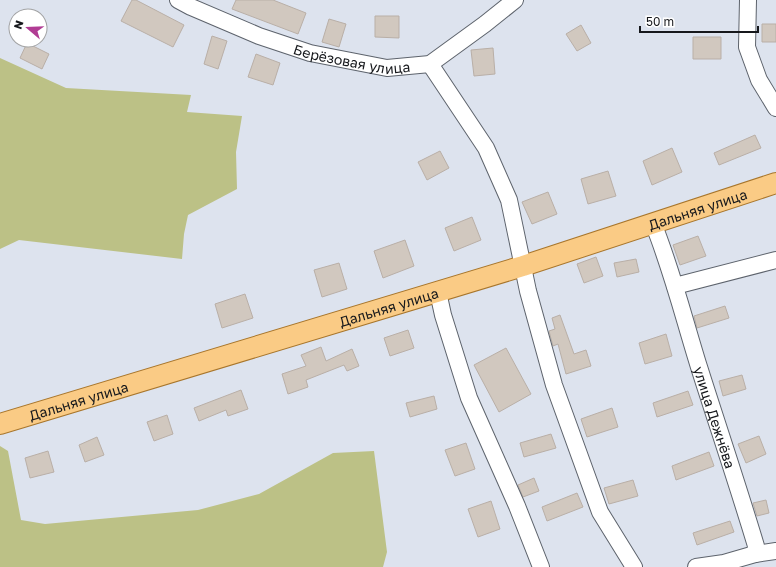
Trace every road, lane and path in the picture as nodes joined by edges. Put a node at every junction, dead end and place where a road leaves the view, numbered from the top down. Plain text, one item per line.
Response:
1 (178, 0) edge
2 (515, 0) edge
3 (748, 0) edge
4 (430, 64) junction
5 (776, 108) edge
6 (776, 183) edge
7 (653, 222) junction
8 (776, 260) edge
9 (522, 266) junction
10 (676, 286) junction
11 (438, 292) junction
12 (0, 424) edge
13 (776, 551) edge
14 (756, 554) junction
15 (541, 567) edge
16 (634, 567) edge
17 (696, 567) edge

1 - 4 street, Берёзовая улица
2 - 4 street, Берёзовая улица
3 - 5 street
4 - 9 street
6 - 7 main road, Дальняя улица
7 - 9 main road, Дальняя улица
7 - 10 street, улица Дежнёва
8 - 10 street
9 - 11 main road, Дальняя улица
9 - 16 street
10 - 14 street, улица Дежнёва
11 - 12 main road, Дальняя улица
11 - 15 street
13 - 14 street
14 - 17 street

